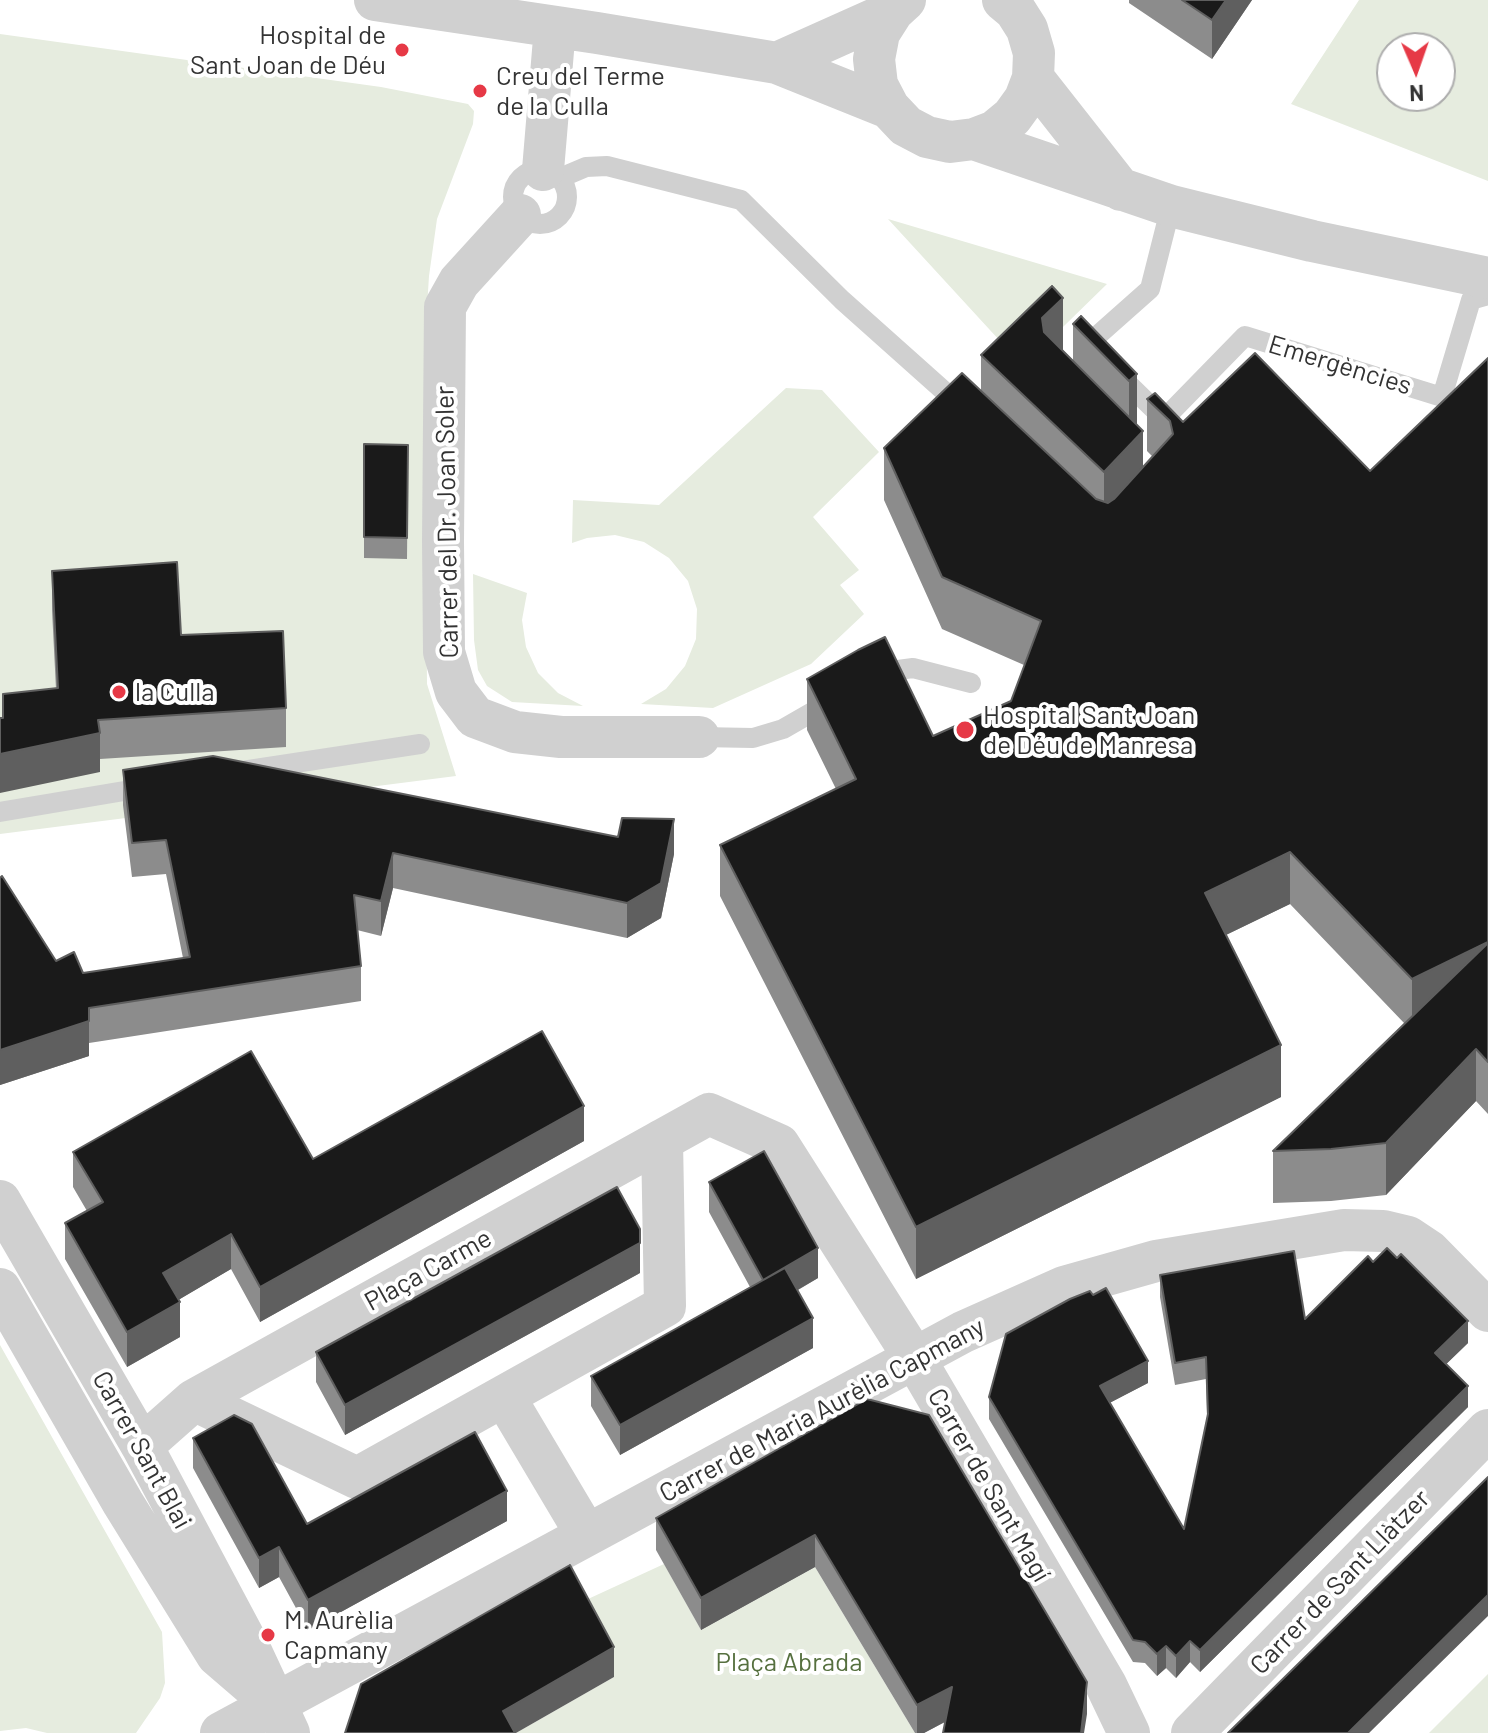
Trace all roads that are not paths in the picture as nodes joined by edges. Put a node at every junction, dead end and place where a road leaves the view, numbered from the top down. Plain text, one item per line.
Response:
1 (375, 0) edge
2 (899, 5) edge
3 (1019, 10) edge
4 (555, 27) junction
5 (777, 63) junction
6 (1033, 78) junction
7 (889, 108) junction
8 (974, 139) junction
9 (551, 174) junction
10 (1121, 190) junction
11 (1171, 206) junction
12 (520, 215) junction
13 (1484, 295) edge
14 (976, 419) edge
15 (1164, 419) junction
16 (1146, 435) dead end
17 (971, 683) dead end
18 (699, 737) joint
19 (420, 744) dead end
20 (216, 775) edge
21 (170, 783) edge
22 (0, 812) edge
23 (709, 1114) joint
24 (662, 1140) junction
25 (0, 1201) edge
26 (0, 1289) edge
27 (1488, 1311) edge
28 (915, 1359) junction
29 (504, 1396) junction
30 (194, 1400) junction
31 (1488, 1430) edge
32 (142, 1446) junction
33 (586, 1534) junction
34 (281, 1718) edge
35 (221, 1733) edge
36 (1129, 1733) edge
37 (1192, 1733) edge

1 - 4 street
2 - 5 street
2 - 7 street
3 - 6 street
4 - 5 street
4 - 9 street
5 - 7 street
6 - 8 street
6 - 10 street
7 - 8 street
8 - 10 street
9 - 12 lane
9 - 12 lane
9 - 14 lane
10 - 11 street
11 - 13 street
11 - 15 lane
12 - 18 street, Carrer del Dr. Joan Soler
13 - 15 lane, Emergències
15 - 16 lane
17 - 18 lane
19 - 20 lane
21 - 22 lane
23 - 24 street, Plaça Carme
23 - 28 street, Carrer de Sant Magí
24 - 29 street
24 - 30 street, Plaça Carme
25 - 32 street, Carrer Sant Blai
26 - 34 street, Carrer Sant Blai
27 - 28 street, Carrer de Maria Aurèlia Capmany
28 - 33 street, Carrer de Maria Aurèlia Capmany
28 - 36 street, Carrer de Sant Magí
29 - 30 street
29 - 33 street
30 - 32 street, Plaça Carme
31 - 37 street, Carrer de Sant Llàtzer
32 - 34 street, Carrer Sant Blai
33 - 34 street, Carrer de Maria Aurèlia Capmany
34 - 35 street, Carrer de Maria Aurèlia Capmany

